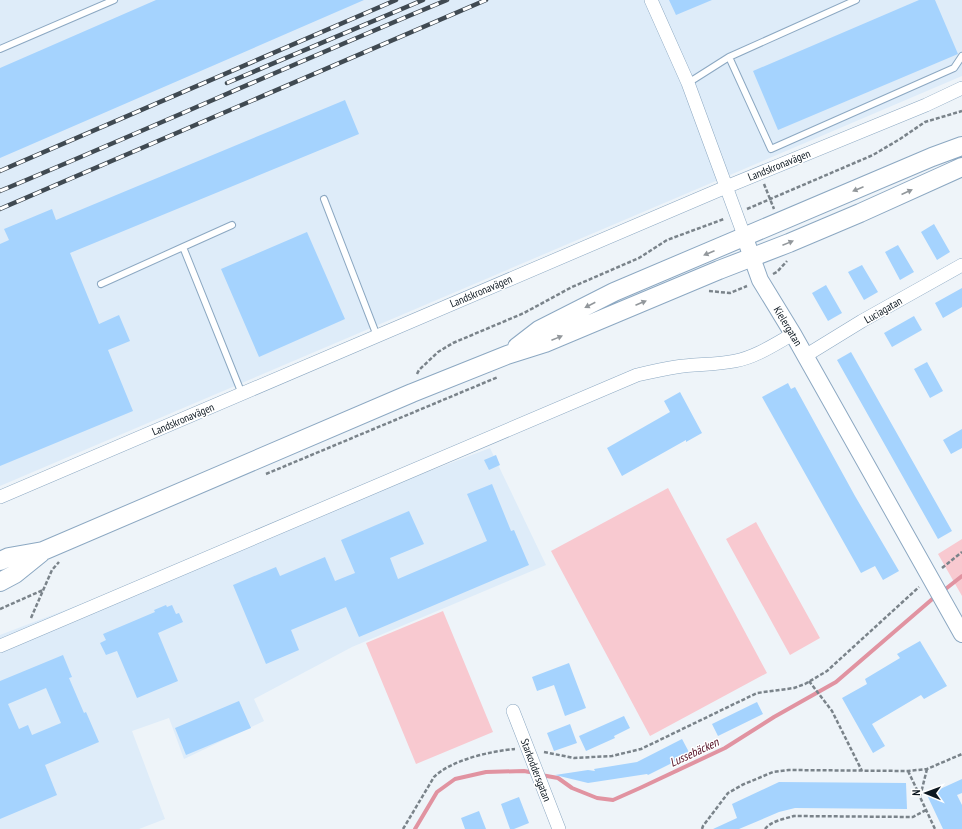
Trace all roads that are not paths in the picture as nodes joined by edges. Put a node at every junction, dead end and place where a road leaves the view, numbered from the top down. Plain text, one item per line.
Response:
1 (114, 0) edge
2 (651, 0) edge
3 (856, 0) edge
4 (0, 49) edge
5 (962, 56) edge
6 (729, 57) junction
7 (688, 83) junction
8 (962, 88) edge
9 (962, 146) edge
10 (962, 167) edge
11 (726, 187) junction
12 (324, 199) dead end
13 (232, 225) dead end
14 (745, 238) junction
15 (183, 246) junction
16 (751, 258) junction
17 (962, 265) edge
18 (101, 284) dead end
19 (793, 334) junction
20 (377, 336) junction
21 (507, 355) junction
22 (806, 356) junction
23 (242, 394) junction
24 (0, 497) edge
25 (43, 551) junction
26 (0, 561) edge
27 (0, 582) edge
28 (962, 634) edge
29 (0, 646) edge
30 (513, 711) dead end
31 (559, 829) edge

1 - 4 lane
2 - 7 street, Kielergatan
3 - 6 lane
5 - 6 lane
6 - 7 lane
7 - 11 street, Kielergatan
8 - 11 street, Landskronavägen
9 -> 14 main road
16 -> 10 main road
11 - 14 street, Kielergatan
11 - 20 street, Landskronavägen
12 - 20 lane
13 - 15 lane
14 - 16 street, Kielergatan
14 -> 21 main road
15 - 18 lane
15 - 23 lane
16 - 19 street, Kielergatan
21 -> 16 main road
17 - 22 street, Luciagatan
19 - 22 street, Kielergatan
19 - 29 street
20 - 23 street, Landskronavägen
21 - 25 main road
22 - 28 street, Kielergatan
23 - 24 street, Landskronavägen
25 - 26 main road
25 - 27 main road
30 - 31 street, Starkoddersgatan

